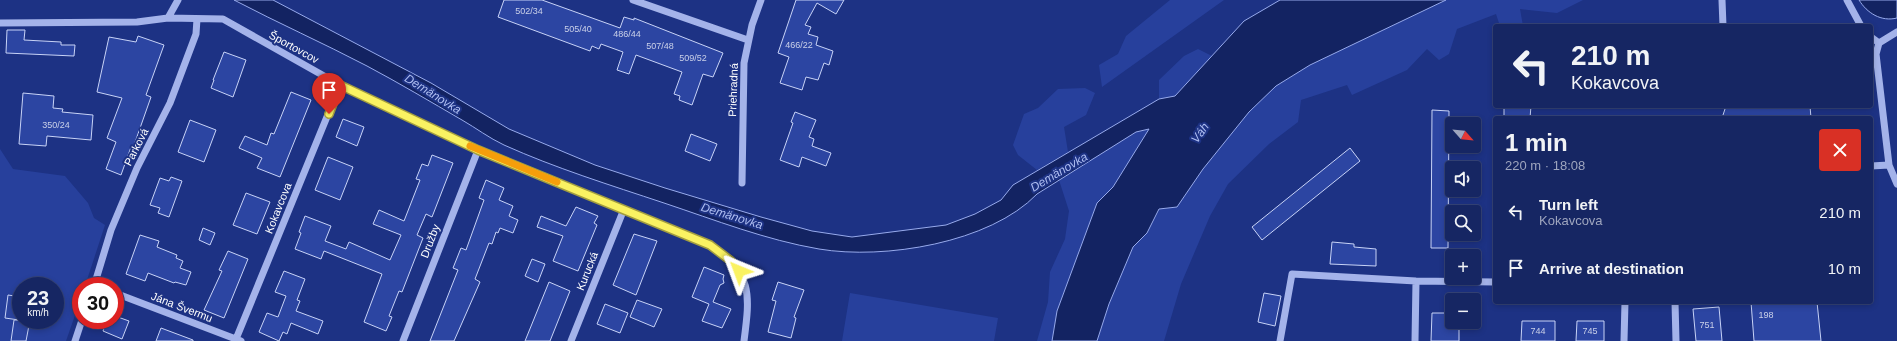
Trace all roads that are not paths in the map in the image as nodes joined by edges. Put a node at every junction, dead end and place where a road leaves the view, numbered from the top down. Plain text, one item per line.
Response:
1 (178, 0) edge
2 (634, 0) edge
3 (761, 0) edge
4 (1722, 0) edge
5 (1847, 0) edge
6 (168, 18) junction
7 (197, 19) junction
8 (0, 23) edge
9 (1723, 24) edge
10 (1860, 24) edge
11 (1897, 32) edge
12 (1873, 38) edge
13 (748, 40) junction
14 (1879, 43) junction
15 (340, 85) junction
16 (478, 150) junction
17 (1889, 165) junction
18 (1873, 166) edge
19 (742, 183) dead end
20 (1897, 184) edge
21 (624, 209) junction
22 (98, 277) edge
23 (1416, 281) junction
24 (1493, 282) edge
25 (124, 296) edge
26 (1625, 304) edge
27 (1675, 304) edge
28 (747, 322) junction
29 (79, 329) edge
30 (238, 340) edge
31 (75, 341) edge
32 (403, 341) edge
33 (571, 341) edge
34 (739, 341) edge
35 (744, 341) edge
36 (1280, 341) edge
37 (1415, 341) edge
38 (1624, 341) edge
39 (1676, 341) edge

1 - 6 street
2 - 13 street
3 - 13 street, Priehradná
4 - 9 street
5 - 10 street
6 - 7 street, Športovcov
6 - 8 street, Športovcov
7 - 15 street, Športovcov
7 - 22 street, Parková
11 - 14 street
12 - 14 street
13 - 19 street, Priehradná
14 - 17 street
15 - 16 street, Športovcov
15 - 30 street, Kokavcova
16 - 21 street, Športovcov
16 - 32 street, Družby
17 - 18 street
17 - 20 street
21 - 28 street, Športovcov
21 - 33 street, Kurucká
23 - 24 street
23 - 36 street
23 - 37 street
25 - 30 street, Jána Švermu
26 - 38 street
27 - 39 street
28 - 34 street
28 - 35 street
29 - 31 street

